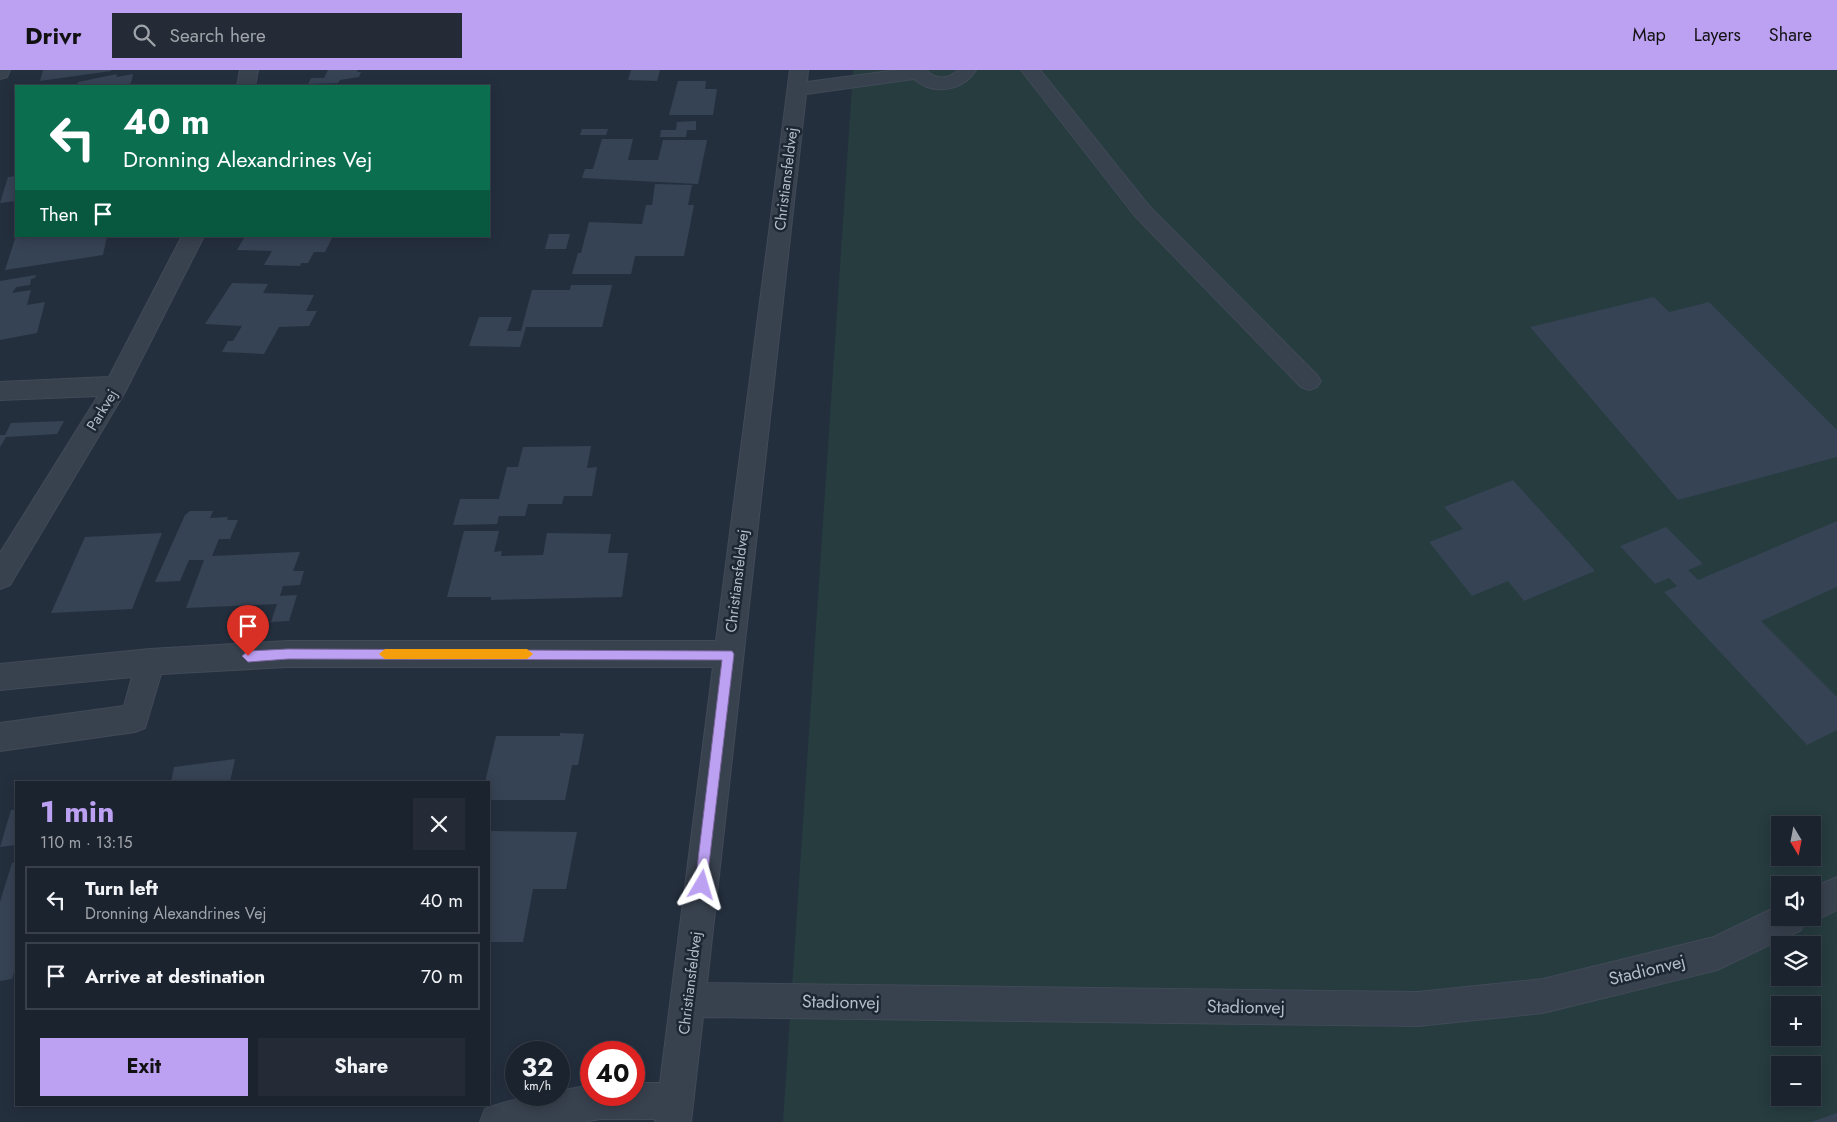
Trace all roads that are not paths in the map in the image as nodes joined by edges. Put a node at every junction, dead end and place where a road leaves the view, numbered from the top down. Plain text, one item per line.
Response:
1 (249, 70) edge
2 (967, 70) edge
3 (1030, 70) edge
4 (918, 72) edge
5 (798, 79) edge
6 (246, 85) edge
7 (192, 237) edge
8 (1309, 381) dead end
9 (117, 386) junction
10 (0, 391) edge
11 (0, 577) edge
12 (728, 654) junction
13 (150, 662) junction
14 (0, 678) edge
15 (0, 737) edge
16 (1837, 893) edge
17 (1821, 901) edge
18 (1772, 926) edge
19 (688, 1000) junction
20 (674, 1112) edge
21 (498, 1122) edge

1 - 6 street
2 - 4 street
3 - 8 street
4 - 5 street
5 - 12 street, Christiansfeldvej
7 - 9 street, Parkvej
9 - 10 street
9 - 11 street, Parkvej
12 - 13 street
12 - 19 street, Christiansfeldvej
13 - 14 street
13 - 15 street
16 - 17 street
18 - 19 street, Stadionvej
19 - 20 street, Christiansfeldvej
20 - 21 street

